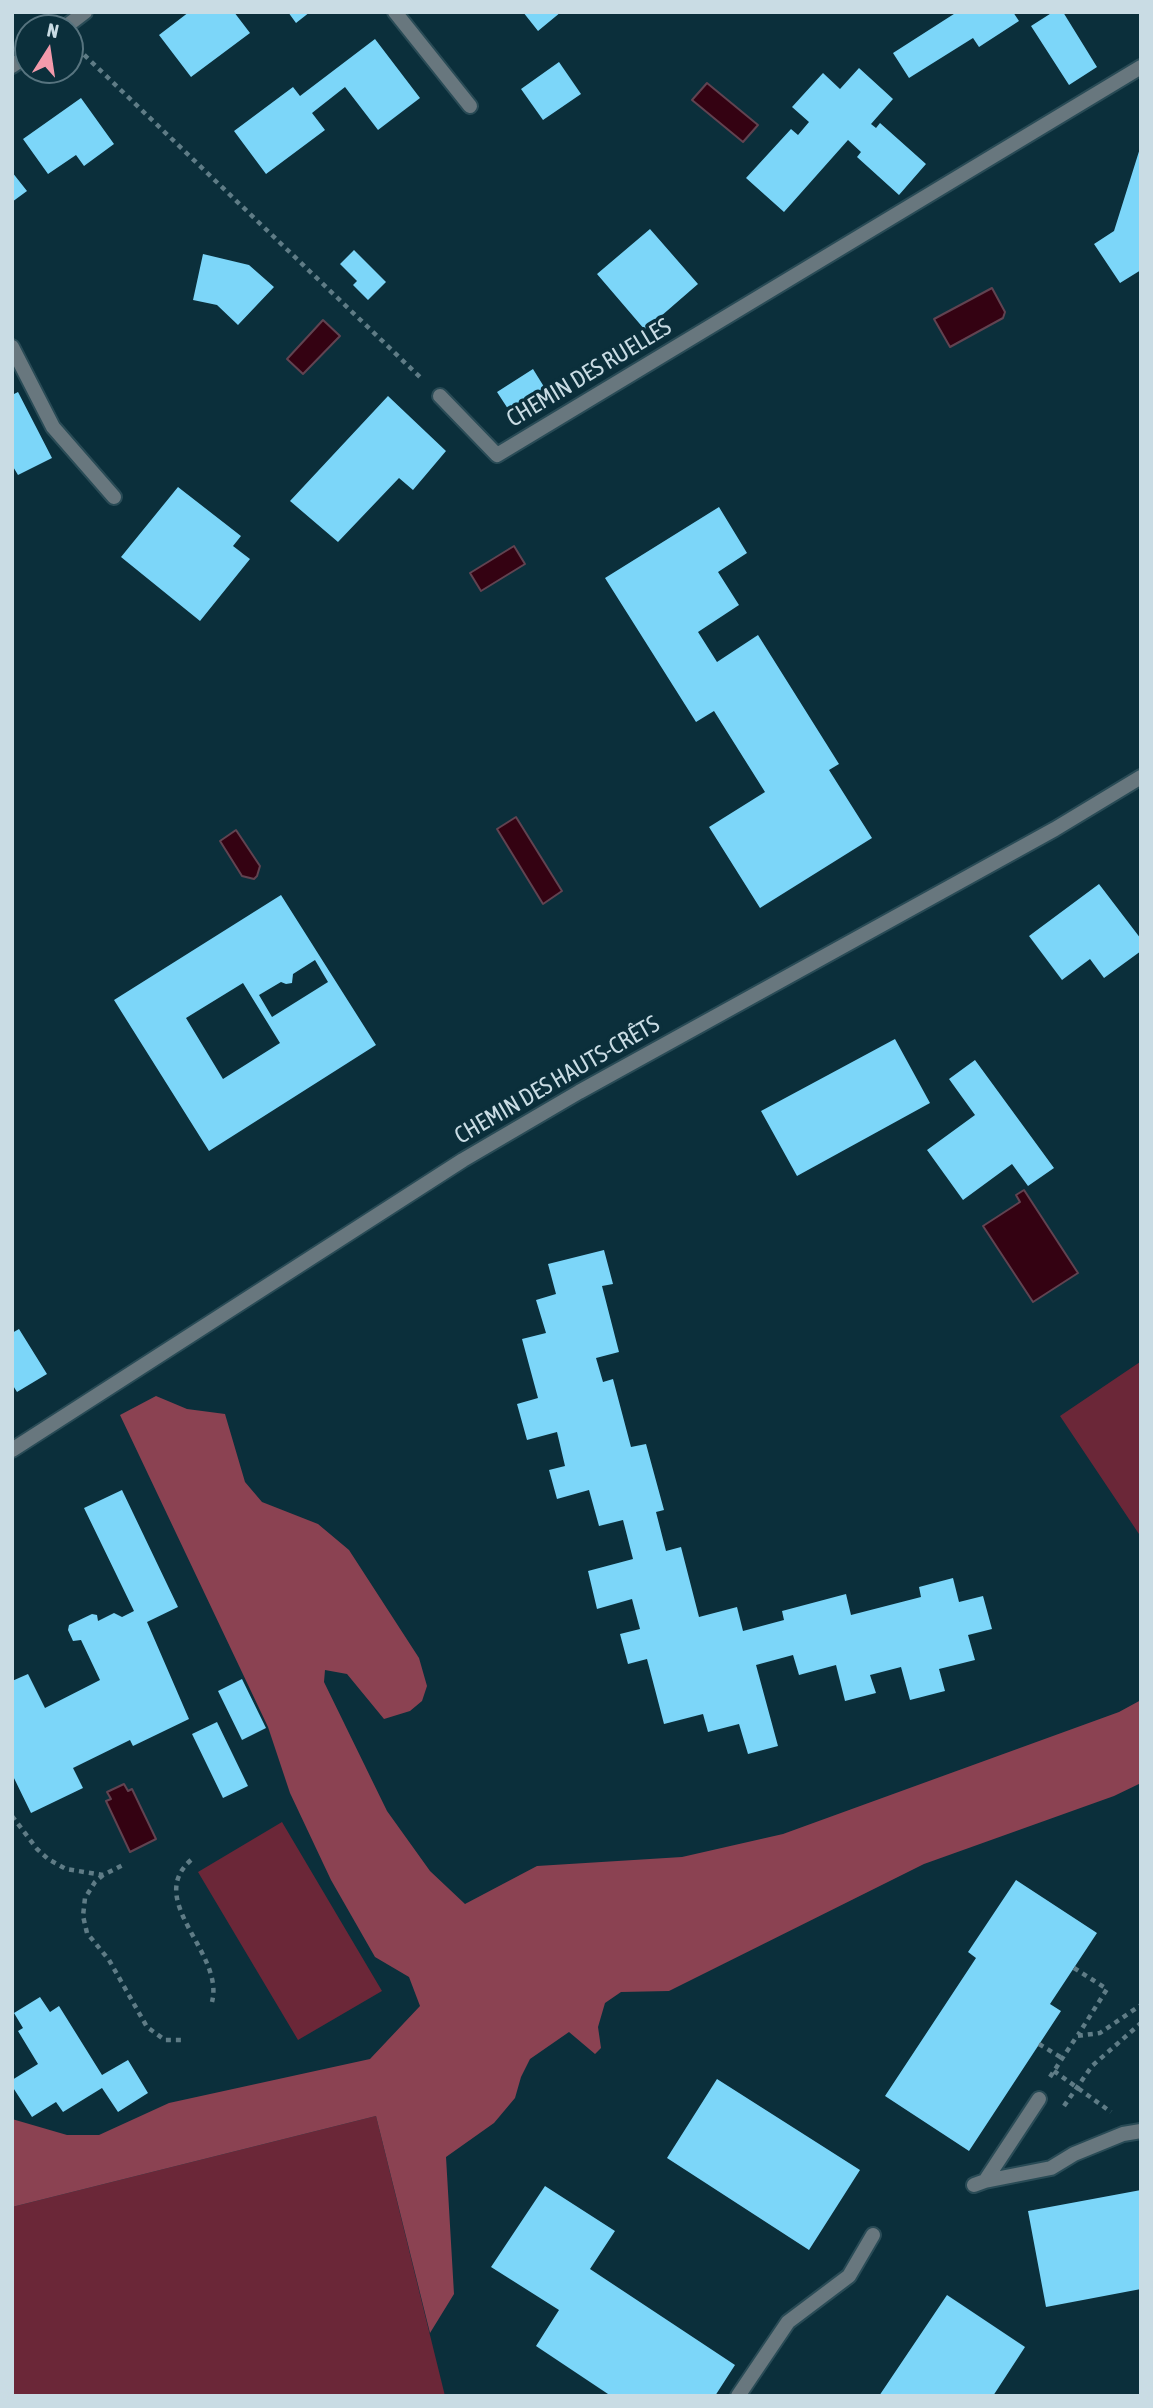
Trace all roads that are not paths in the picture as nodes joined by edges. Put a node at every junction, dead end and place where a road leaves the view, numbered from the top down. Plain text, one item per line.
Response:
1 (395, 12) edge
2 (1141, 67) edge
3 (470, 106) dead end
4 (12, 347) edge
5 (440, 396) road end
6 (114, 497) dead end
7 (1141, 777) edge
8 (12, 1450) edge
9 (1039, 2099) dead end
10 (1141, 2132) edge
11 (873, 2235) dead end
12 (738, 2396) edge

1 - 3 street
2 - 5 street, CHEMIN DES RUELLES
4 - 6 street
7 - 8 street, CHEMIN DES HAUTS-CRÊTS
9 - 10 street
11 - 12 street

